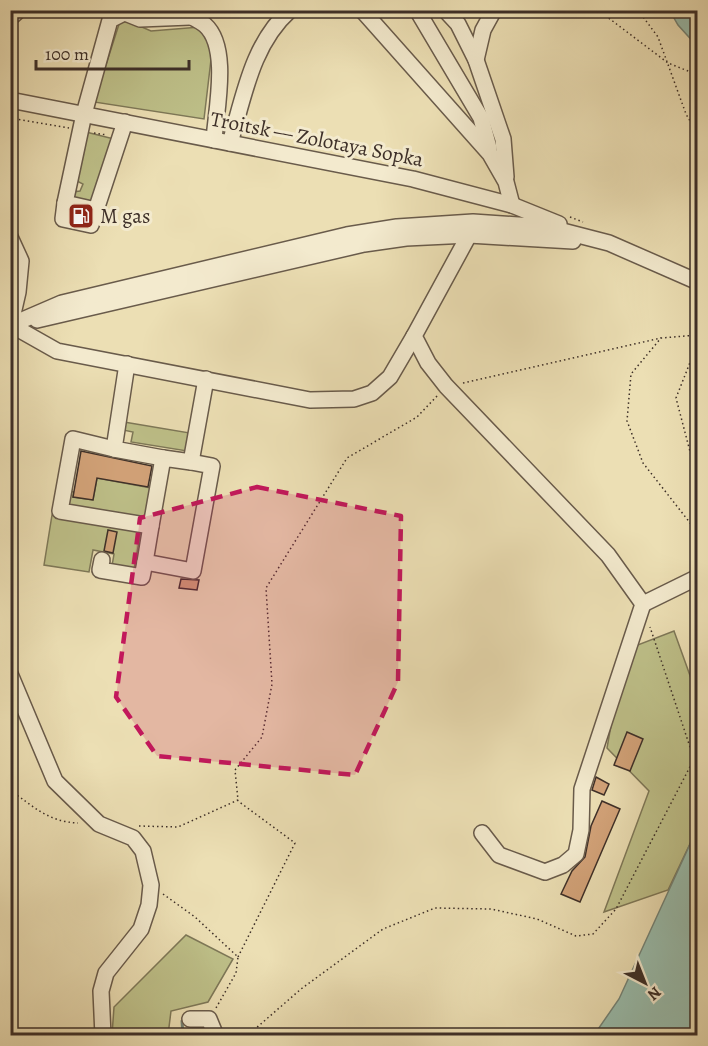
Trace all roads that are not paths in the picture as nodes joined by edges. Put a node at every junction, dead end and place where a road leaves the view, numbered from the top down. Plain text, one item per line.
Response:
1 (19, 10) edge
2 (290, 10) edge
3 (362, 10) edge
4 (417, 10) edge
5 (445, 10) edge
6 (494, 10) edge
7 (127, 12) edge
8 (185, 14) edge
9 (10, 18) edge
10 (476, 60) junction
11 (10, 100) edge
12 (84, 114) junction
13 (125, 122) junction
14 (214, 140) junction
15 (230, 143) junction
16 (490, 154) junction
17 (506, 182) junction
18 (512, 205) junction
19 (469, 235) junction
20 (10, 237) edge
21 (609, 243) junction
22 (698, 282) edge
23 (11, 326) edge
24 (414, 336) junction
25 (428, 363) junction
26 (128, 364) junction
27 (399, 365) junction
28 (206, 379) junction
29 (114, 449) junction
30 (163, 458) junction
31 (191, 462) junction
32 (151, 526) junction
33 (102, 560) dead end
34 (145, 562) junction
35 (698, 577) edge
36 (643, 604) junction
37 (10, 674) edge
38 (482, 833) dead end
39 (190, 1019) dead end
40 (103, 1035) edge
41 (216, 1035) edge

1 - 9 street
2 - 15 street
3 - 16 street
4 - 16 street
5 - 10 street
6 - 10 street
7 - 8 street
7 - 12 street
8 - 14 street
10 - 17 street
11 - 12 street, Troitsk — Zolotaya Sopka
12 - 13 street, Troitsk — Zolotaya Sopka
12 - 13 street
13 - 14 street, Troitsk — Zolotaya Sopka
14 - 15 street, Troitsk — Zolotaya Sopka
15 - 18 street, Troitsk — Zolotaya Sopka
16 - 17 street
17 - 18 street
18 - 21 street, Troitsk — Zolotaya Sopka
19 - 21 street
19 - 23 street
19 - 24 street
20 - 23 street
21 - 22 street
21 - 23 street
23 - 26 street
24 - 25 street
24 - 27 street
25 - 27 street
25 - 36 street
26 - 28 street
26 - 29 street
27 - 28 street
28 - 31 street
29 - 30 street
29 - 32 street
30 - 31 street
30 - 32 street
31 - 34 street
32 - 34 street
33 - 34 street
35 - 36 street
36 - 38 street
37 - 40 street
39 - 41 street

